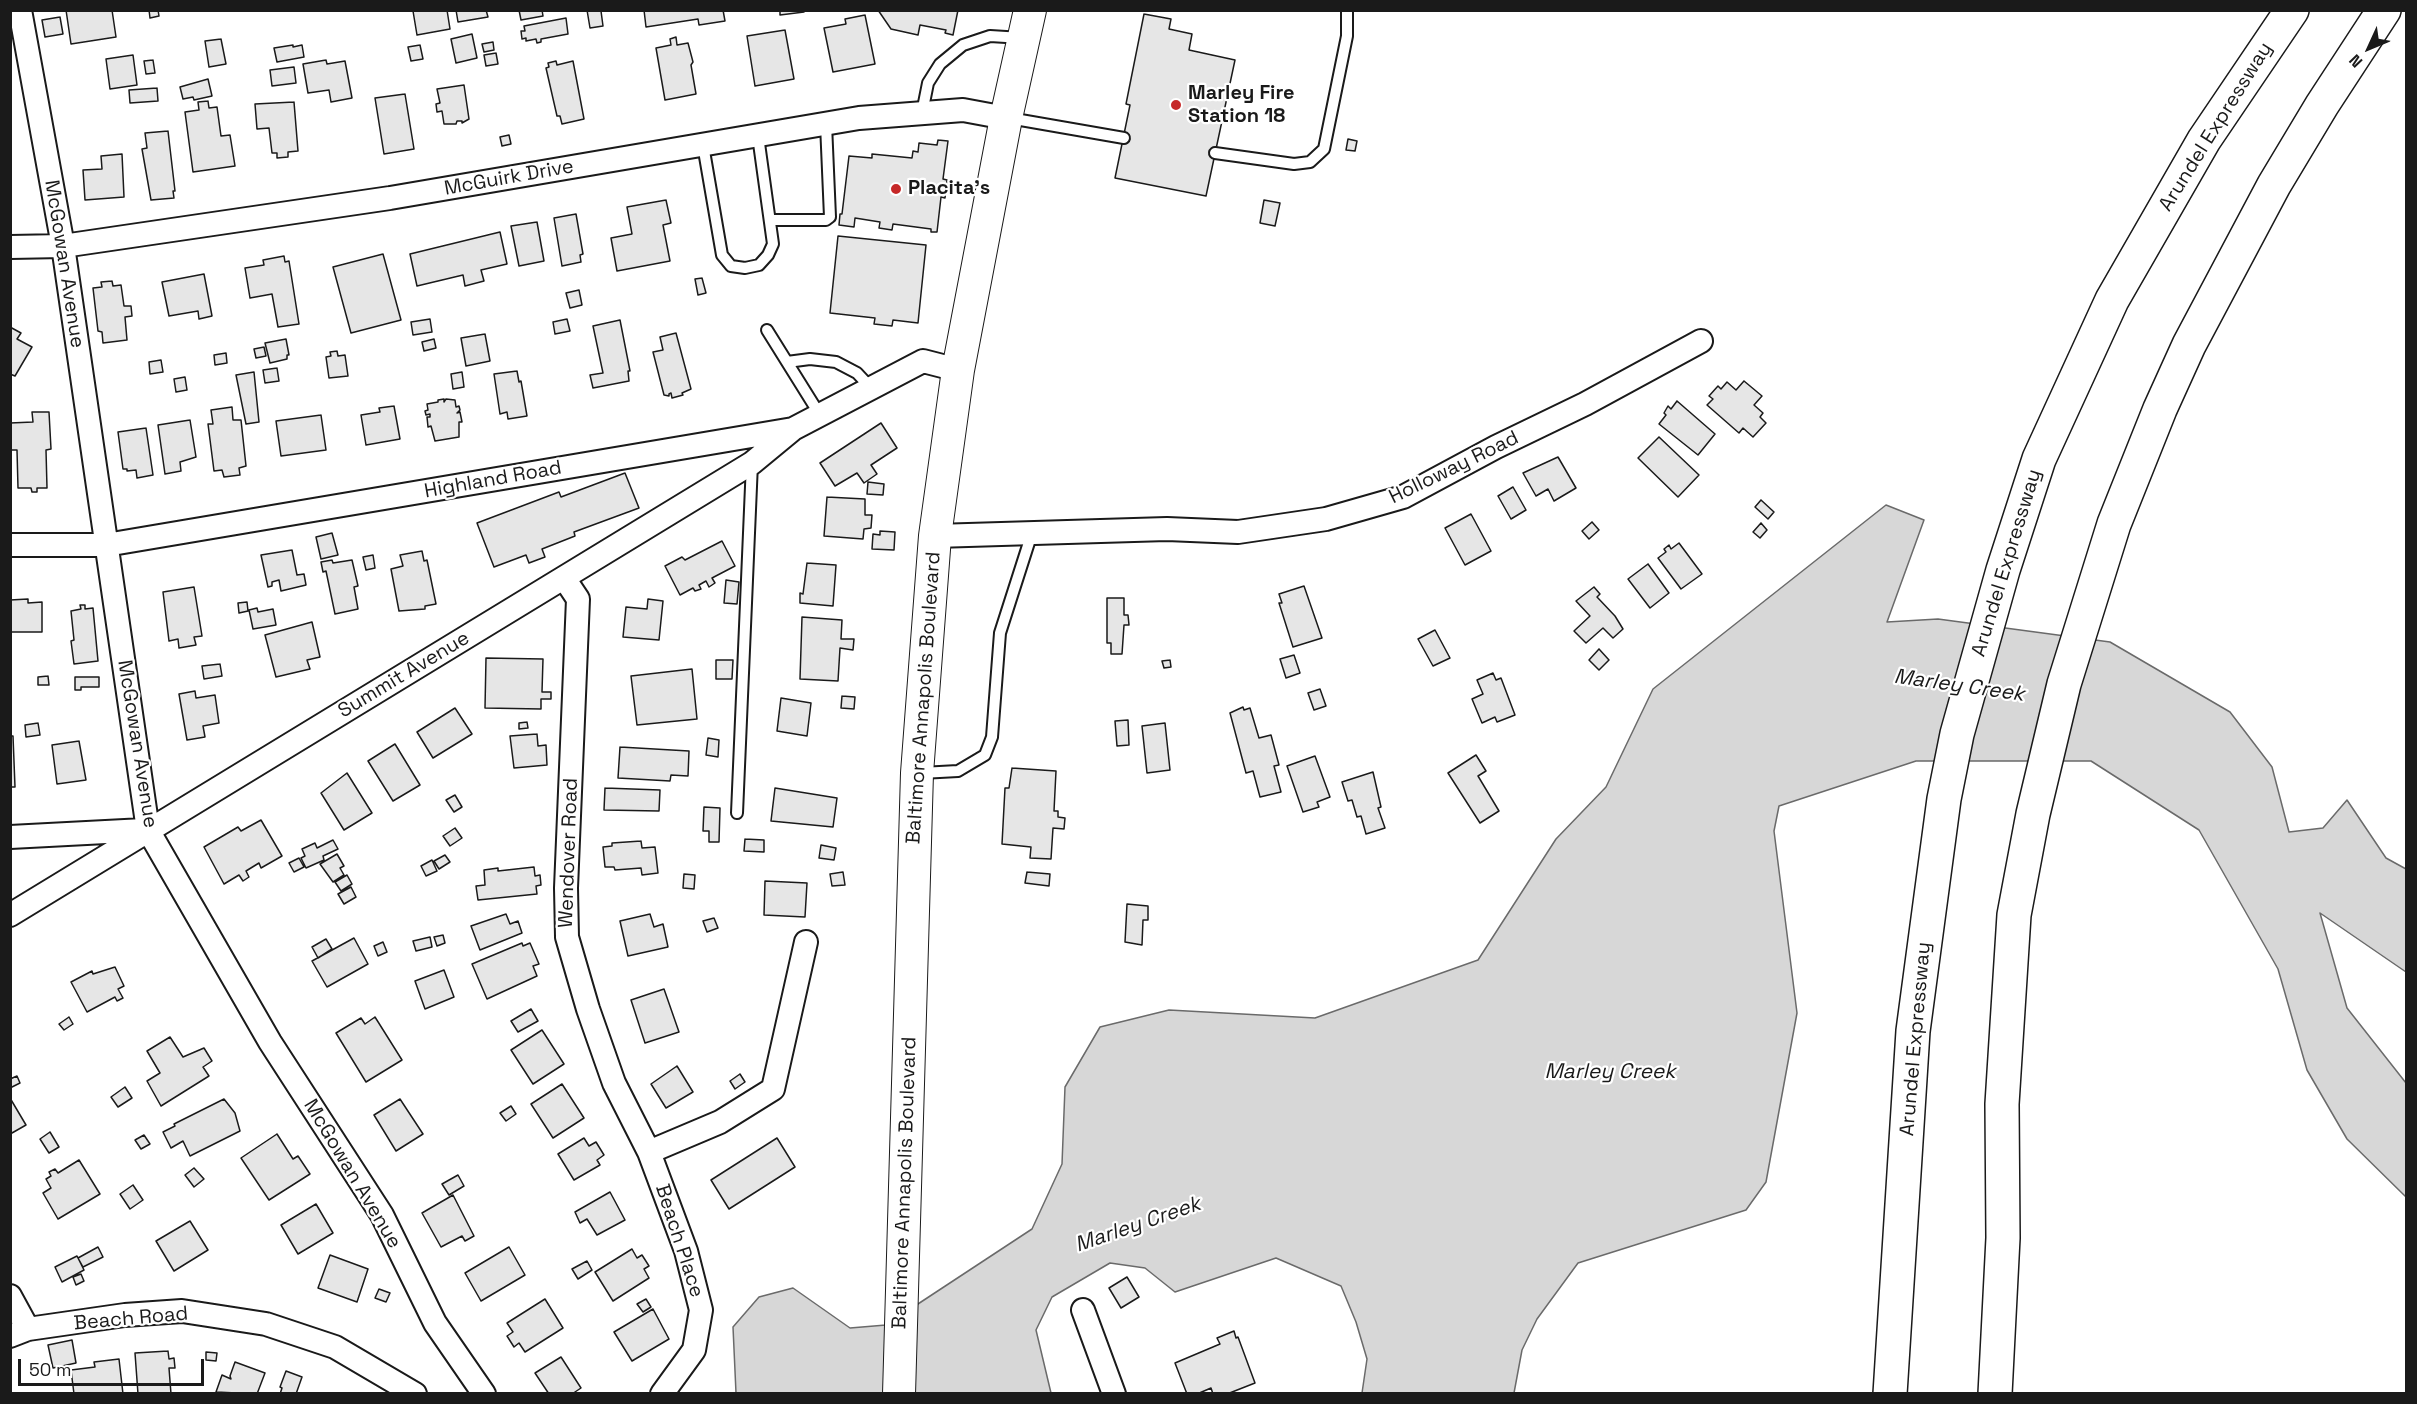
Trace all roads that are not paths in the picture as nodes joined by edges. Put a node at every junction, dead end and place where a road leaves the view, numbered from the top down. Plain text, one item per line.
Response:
1 (20, 10) edge
2 (1347, 10) edge
3 (2292, 10) edge
4 (2384, 10) edge
5 (1027, 24) edge
6 (922, 113) junction
7 (1006, 118) junction
8 (826, 124) junction
9 (758, 136) junction
10 (1124, 138) dead end
11 (703, 145) junction
12 (1215, 153) dead end
13 (770, 220) junction
14 (63, 246) junction
15 (10, 247) edge
16 (767, 330) dead end
17 (1701, 341) dead end
18 (787, 362) junction
19 (958, 370) junction
20 (871, 388) junction
21 (820, 415) junction
22 (793, 429) junction
23 (752, 463) junction
24 (1032, 533) junction
25 (936, 536) junction
26 (106, 544) junction
27 (10, 545) edge
28 (564, 578) junction
29 (917, 773) junction
30 (736, 813) dead end
31 (148, 830) junction
32 (10, 837) edge
33 (10, 915) edge
34 (806, 942) dead end
35 (649, 1152) junction
36 (10, 1296) edge
37 (1083, 1310) dead end
38 (19, 1332) edge
39 (415, 1394) edge
40 (484, 1394) edge
41 (662, 1394) edge
42 (899, 1394) edge
43 (1114, 1394) edge
44 (1890, 1394) edge
45 (1995, 1394) edge

1 - 14 street, McGowan Avenue
2 - 12 lane
3 - 44 highway, Arundel Expressway
4 - 45 highway
5 - 6 lane
5 - 7 main road, Baltimore Annapolis Boulevard
6 - 7 street, McGuirk Drive
6 - 8 street, McGuirk Drive
7 - 10 lane
7 - 19 main road, Baltimore Annapolis Boulevard
8 - 9 street, McGuirk Drive
8 - 13 lane
9 - 11 street, McGuirk Drive
9 - 13 lane
11 - 13 lane
11 - 14 street, McGuirk Drive
14 - 15 street, McGuirk Drive
14 - 26 street, McGowan Avenue
16 - 18 lane
17 - 24 street, Holloway Road
18 - 20 lane
18 - 21 lane
19 - 20 street, Highland Road
19 - 25 main road, Baltimore Annapolis Boulevard
20 - 21 street, Highland Road
21 - 22 street, Highland Road
22 - 23 street, Summit Avenue
22 - 26 street, Highland Road
23 - 28 street, Summit Avenue
23 - 30 lane
24 - 25 street, Holloway Road
24 - 29 lane
25 - 29 main road, Baltimore Annapolis Boulevard
26 - 27 street, Highland Road
26 - 31 street, McGowan Avenue
28 - 31 street, Summit Avenue
28 - 35 street, Wendover Road
29 - 42 main road, Baltimore Annapolis Boulevard
31 - 32 street
31 - 33 street, Summit Avenue
31 - 40 street, McGowan Avenue
34 - 35 street
35 - 41 street, Beach Place
36 - 38 street
37 - 43 street
38 - 39 street, Beach Road

